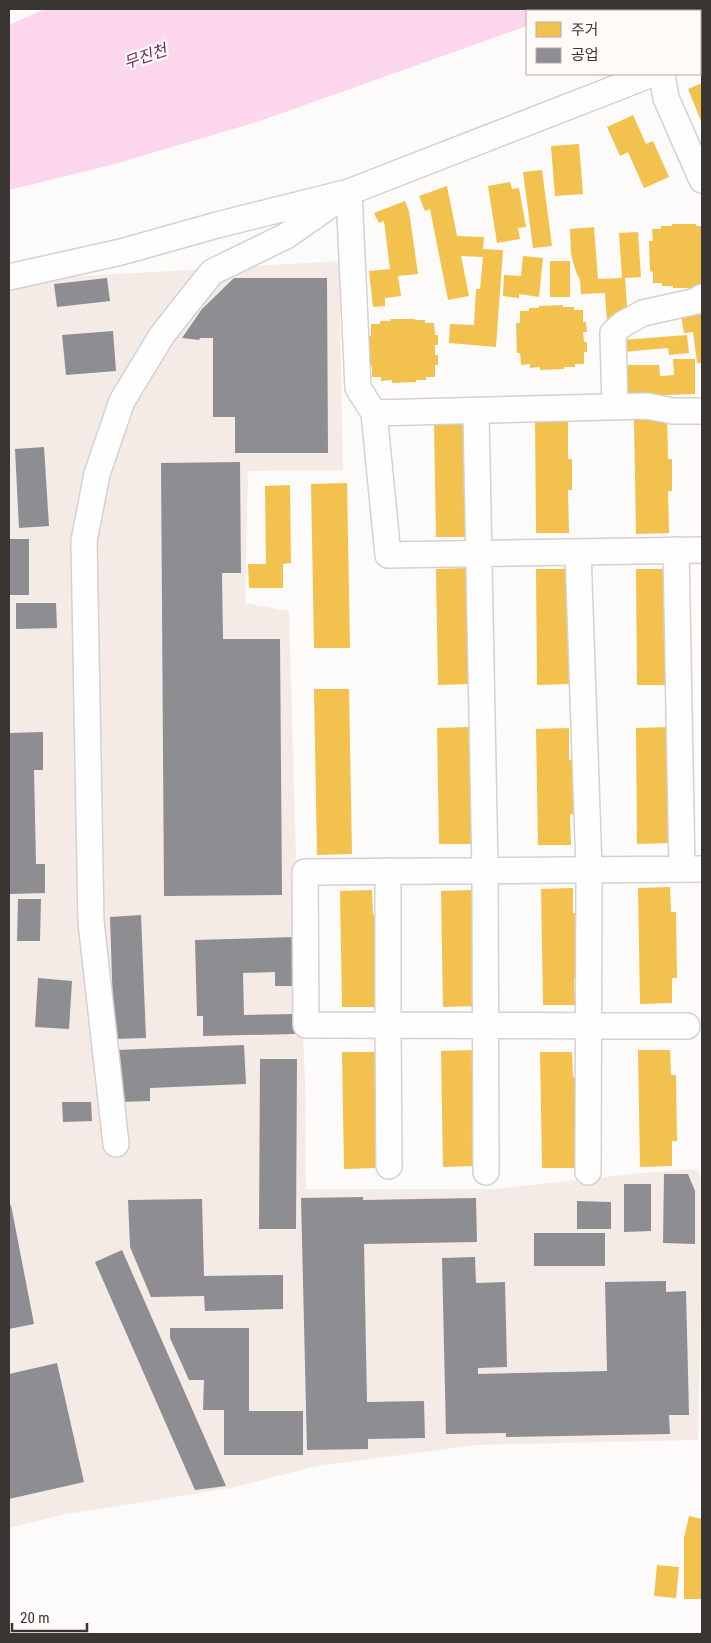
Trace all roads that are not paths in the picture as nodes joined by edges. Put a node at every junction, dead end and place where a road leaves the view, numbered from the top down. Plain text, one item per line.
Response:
1 (649, 75) edge
2 (662, 75) edge
3 (702, 180) edge
4 (349, 192) junction
5 (9, 277) edge
6 (702, 297) edge
7 (615, 407) junction
8 (702, 410) edge
9 (476, 411) junction
10 (374, 413) junction
11 (676, 550) junction
12 (702, 550) edge
13 (578, 552) junction
14 (479, 554) junction
15 (485, 869) junction
16 (589, 869) junction
17 (692, 869) edge
18 (388, 870) junction
19 (388, 1025) junction
20 (487, 1026) junction
21 (589, 1026) junction
22 (687, 1026) dead end
23 (116, 1144) dead end
24 (389, 1166) dead end
25 (486, 1172) dead end
26 (588, 1172) dead end

1 - 4 street
2 - 3 street
4 - 5 street
4 - 10 street
4 - 23 street
6 - 7 street
7 - 8 street
7 - 9 street
9 - 10 street
9 - 14 street
10 - 14 street
11 - 12 street
11 - 13 street
11 - 17 street
13 - 14 street
13 - 16 street
14 - 15 street
15 - 16 street
15 - 18 street
15 - 20 street
16 - 17 street
16 - 21 street
18 - 19 street
18 - 19 street
19 - 20 street
19 - 24 street
20 - 21 street
20 - 25 street
21 - 22 street
21 - 26 street

